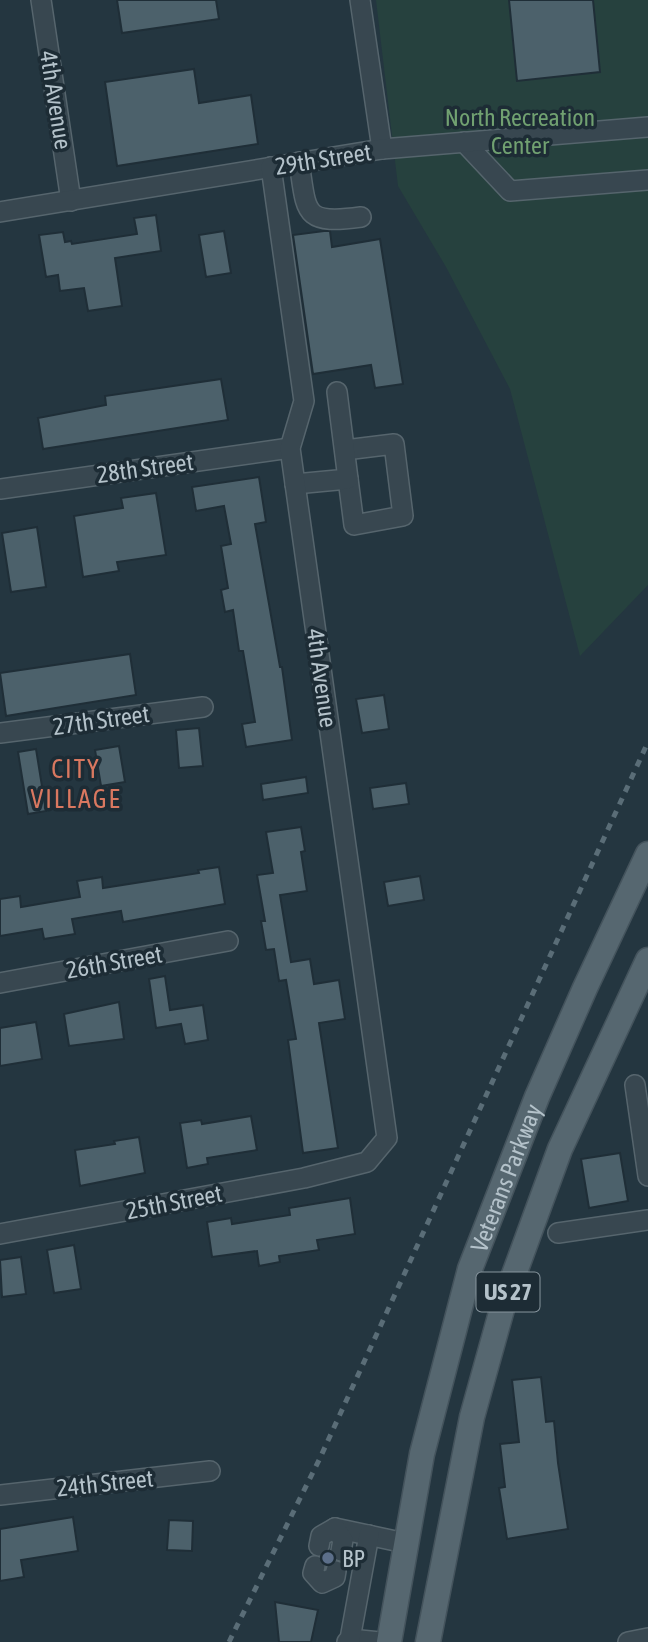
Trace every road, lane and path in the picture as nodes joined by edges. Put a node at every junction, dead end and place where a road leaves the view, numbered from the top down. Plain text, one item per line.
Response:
1 (41, 0) edge
2 (360, 0) edge
3 (648, 127) edge
4 (464, 142) junction
5 (382, 149) junction
6 (299, 162) junction
7 (271, 167) junction
8 (648, 180) edge
9 (71, 201) junction
10 (0, 212) edge
11 (361, 217) dead end
12 (337, 392) dead end
13 (290, 448) junction
14 (345, 450) junction
15 (348, 479) junction
16 (295, 484) junction
17 (0, 489) edge
18 (203, 707) dead end
19 (0, 733) edge
20 (648, 854) edge
21 (228, 941) dead end
22 (648, 960) edge
23 (0, 983) edge
24 (635, 1084) dead end
25 (347, 1168) joint
26 (648, 1176) edge
27 (648, 1220) edge
28 (558, 1233) dead end
29 (0, 1234) edge
30 (210, 1471) dead end
31 (0, 1494) edge
32 (335, 1528) junction
33 (369, 1535) junction
34 (405, 1543) junction
35 (319, 1546) dead end
36 (341, 1551) dead end
37 (324, 1573) dead end
38 (358, 1591) junction
39 (648, 1638) edge
40 (348, 1640) edge
41 (380, 1642) edge
42 (389, 1642) edge
43 (428, 1642) edge
44 (628, 1642) edge

1 - 9 street, 4th Avenue
2 - 5 street
3 - 4 street, 29th Street
4 - 5 street, 29th Street
4 - 8 street
5 - 6 street, 29th Street
6 - 7 street, 29th Street
6 - 11 street
7 - 9 street, 29th Street
7 - 13 street, 4th Avenue
9 - 10 street, 29th Street
12 - 14 street
13 - 16 street, 4th Avenue
13 - 17 street, 28th Street
14 - 15 street
14 - 15 street
15 - 16 street
16 - 25 street, 4th Avenue
18 - 19 street, 27th Street
20 - 34 main road, Veterans Parkway / US 27
21 - 23 street, 26th Street
22 - 43 main road, Veterans Parkway / US 27
24 - 26 street
25 - 29 street, 25th Street
27 - 28 street
30 - 31 street, 24th Street
32 - 33 street
32 - 35 street
32 - 36 street
33 - 34 street
33 - 38 street
34 - 42 main road, Veterans Parkway / US 27
37 - 38 street
38 - 40 street
39 - 44 street
40 - 41 street

